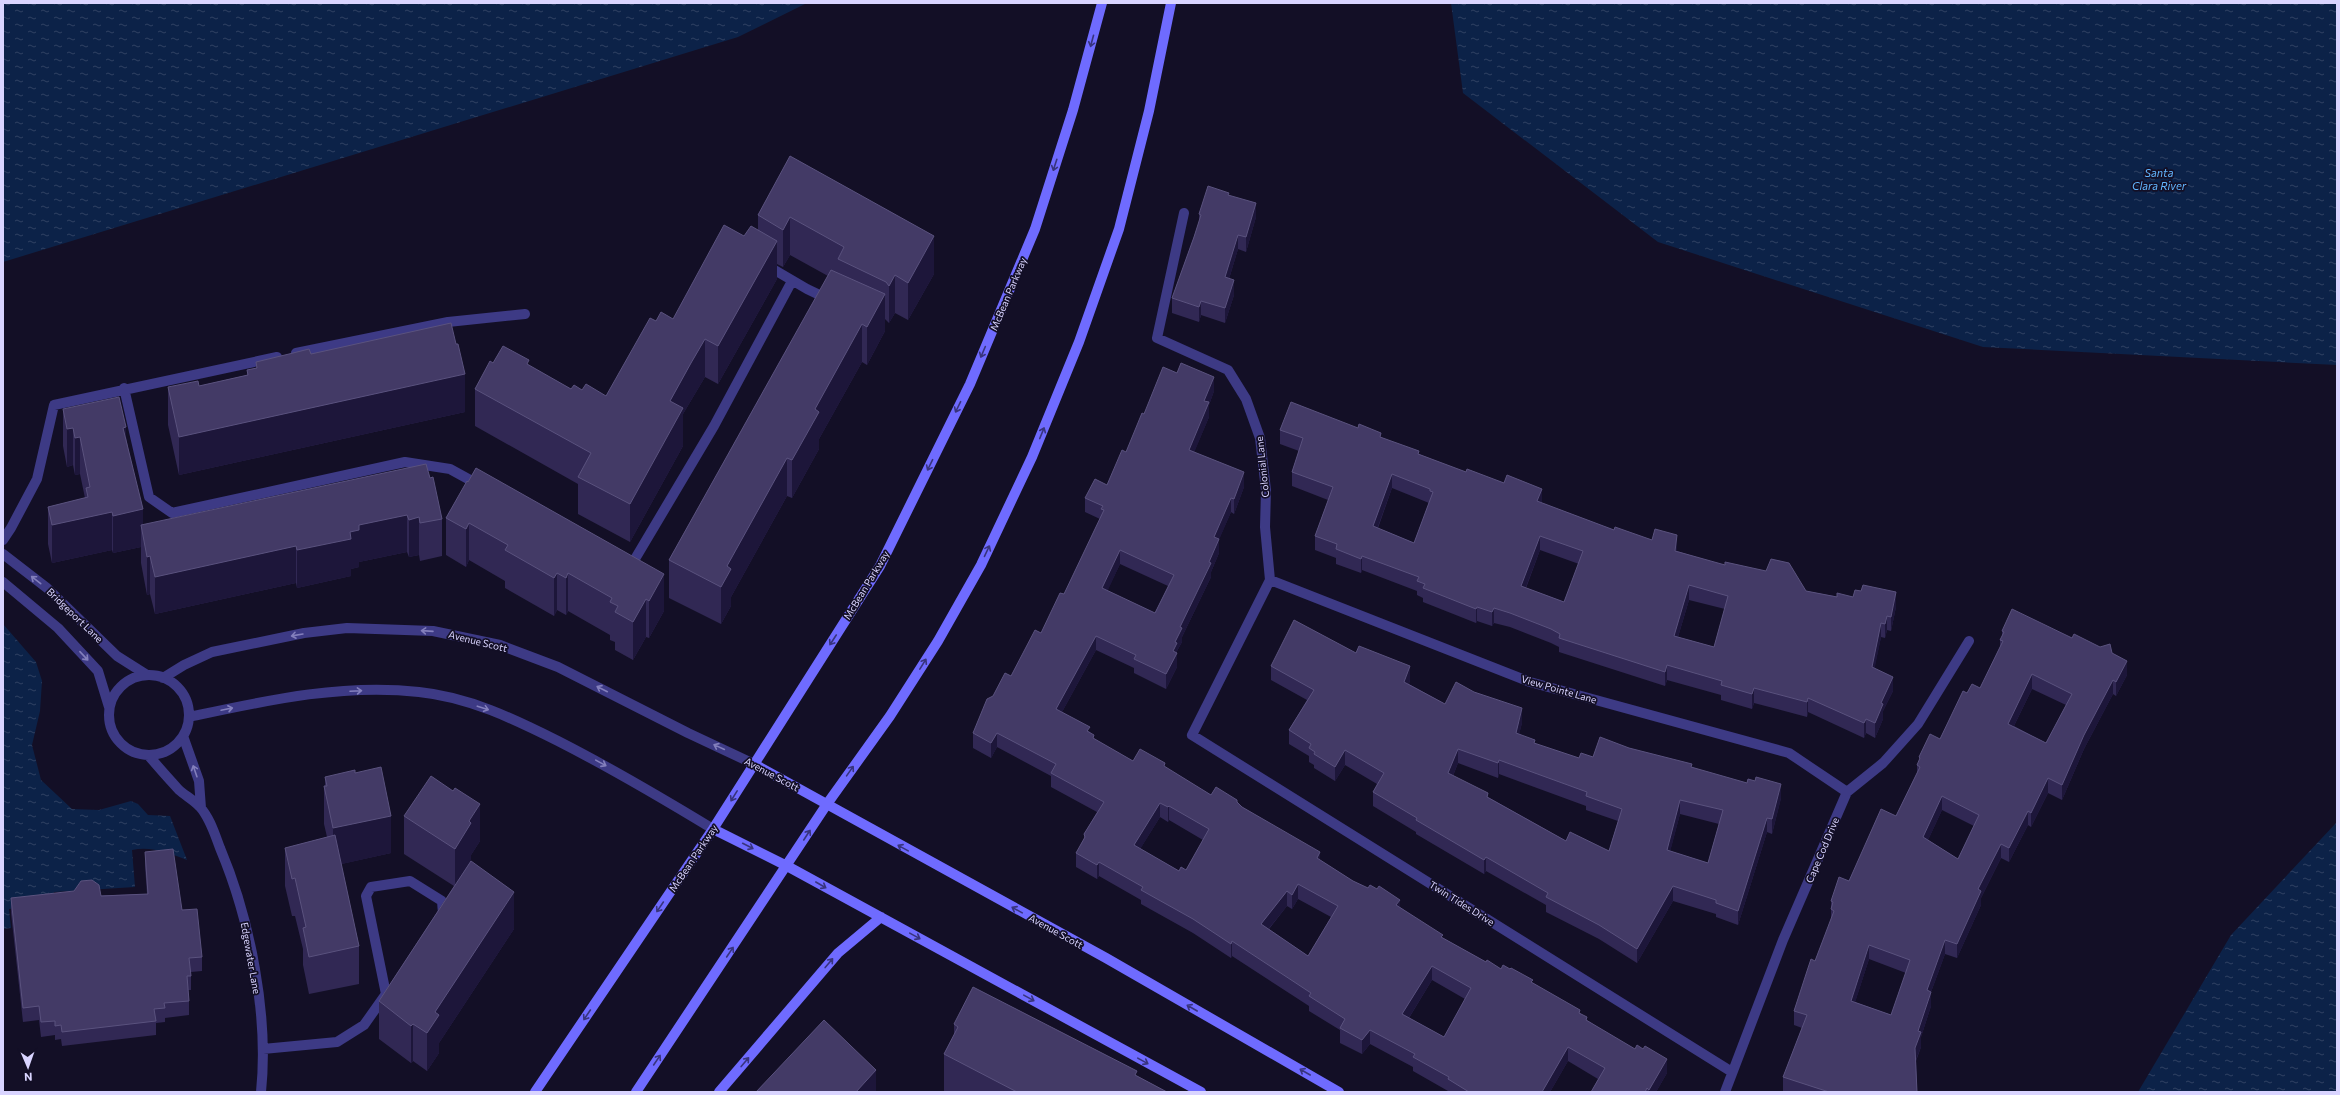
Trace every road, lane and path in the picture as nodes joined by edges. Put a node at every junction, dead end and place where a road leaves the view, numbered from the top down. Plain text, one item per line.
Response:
1 (1102, 3) edge
2 (1171, 3) edge
3 (1184, 213) dead end
4 (760, 261) edge
5 (792, 281) junction
6 (842, 305) edge
7 (525, 314) dead end
8 (124, 388) junction
9 (490, 491) edge
10 (3, 540) edge
11 (3, 554) edge
12 (618, 557) edge
13 (1270, 580) junction
14 (3, 582) edge
15 (1969, 641) dead end
16 (147, 676) junction
17 (163, 678) junction
18 (109, 707) junction
19 (189, 717) junction
20 (183, 736) junction
21 (149, 756) junction
22 (754, 764) junction
23 (1847, 792) junction
24 (827, 804) junction
25 (201, 808) junction
26 (713, 829) junction
27 (787, 866) junction
28 (881, 917) junction
29 (434, 926) edge
30 (395, 981) edge
31 (386, 994) junction
32 (263, 1049) junction
33 (1732, 1072) junction
34 (261, 1092) edge
35 (535, 1092) edge
36 (636, 1092) edge
37 (719, 1092) edge
38 (1201, 1092) edge
39 (1338, 1092) edge
40 (1725, 1092) edge

1 -> 22 main road, McBean Parkway
24 -> 2 main road
3 - 13 street, Colonial Lane
4 - 5 street
5 - 6 street
5 - 12 street
7 - 8 street
8 - 9 street
8 - 10 street
16 -> 11 street, Bridgeport Lane
13 - 23 street, View Pointe Lane
13 - 33 street, Twin Tides Drive
14 -> 18 street
15 - 23 street, Cape Cod Drive
16 - 17 street
16 - 18 street
17 - 19 street
22 -> 17 street, Avenue Scott
18 - 21 street
19 - 20 street
19 -> 26 street
20 - 21 street
25 -> 20 street, Edgewater Lane
21 - 25 street, Edgewater Lane
22 - 24 main road, Avenue Scott
22 -> 26 main road, McBean Parkway
23 - 33 street, Cape Cod Drive
27 -> 24 main road
39 -> 24 main road, Avenue Scott
25 - 32 street, Edgewater Lane
26 -> 27 main road
26 -> 35 main road, McBean Parkway
27 -> 28 main road
36 -> 27 main road
37 -> 28 main road
28 -> 38 main road
29 - 31 street
30 - 31 street
31 - 32 street
32 - 34 street, Edgewater Lane
33 - 40 street, Cape Cod Drive

